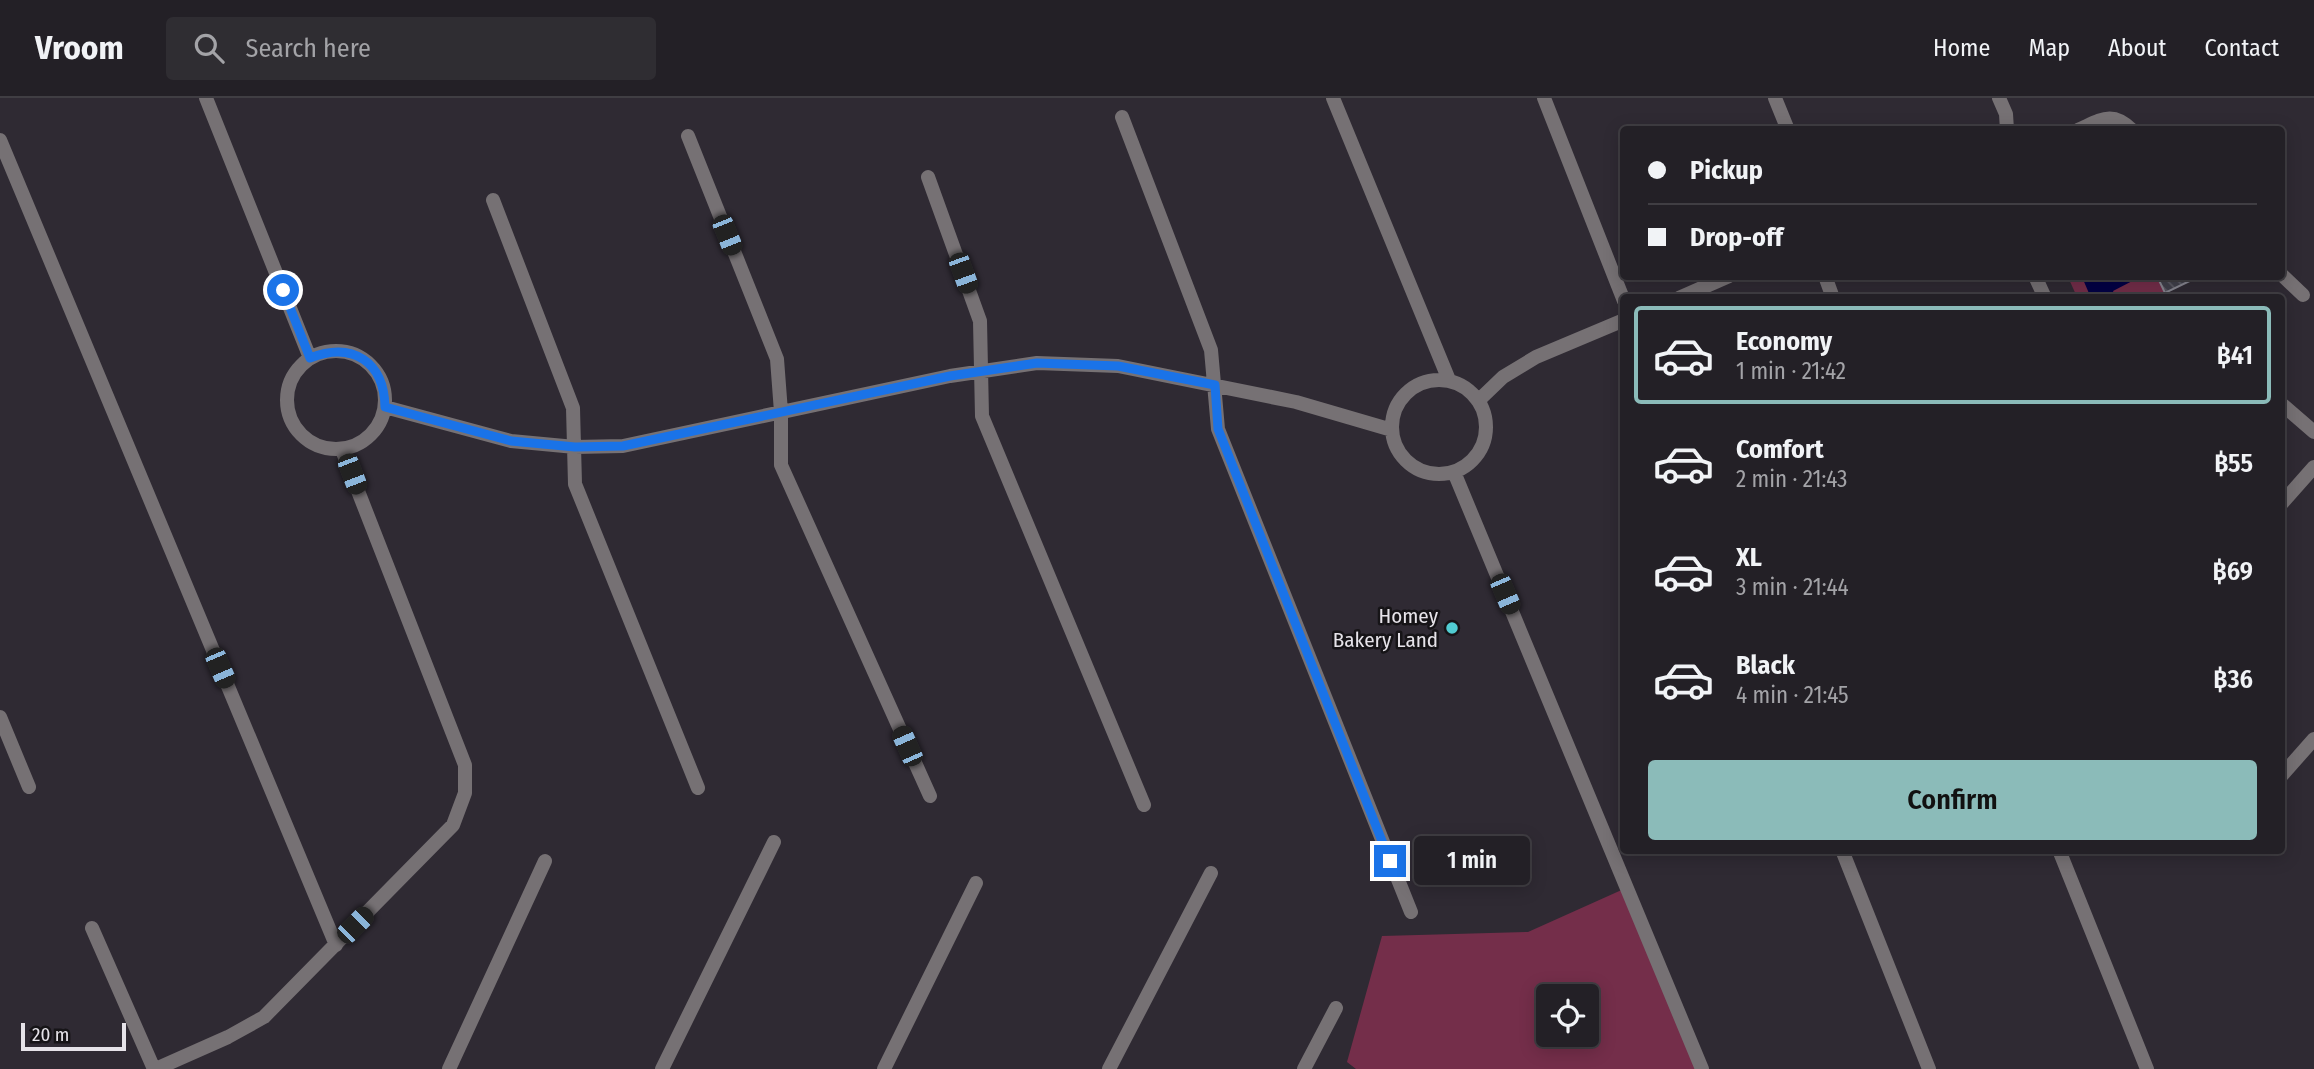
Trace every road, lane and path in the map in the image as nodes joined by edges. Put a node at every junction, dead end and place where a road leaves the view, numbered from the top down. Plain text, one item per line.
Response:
1 (206, 98) edge
2 (1333, 98) edge
3 (1544, 98) edge
4 (1775, 98) edge
5 (1999, 98) edge
6 (1122, 117) dead end
7 (1786, 126) edge
8 (2007, 126) edge
9 (2087, 126) edge
10 (2128, 126) edge
11 (688, 136) dead end
12 (0, 140) edge
13 (929, 177) dead end
14 (493, 200) dead end
15 (2285, 278) edge
16 (1720, 280) edge
17 (1621, 294) edge
18 (1688, 294) edge
19 (2303, 295) dead end
20 (1620, 322) edge
21 (310, 358) junction
22 (981, 371) junction
23 (1449, 380) junction
24 (1215, 385) junction
25 (1478, 401) junction
26 (385, 407) junction
27 (2285, 407) edge
28 (781, 412) junction
29 (1392, 430) junction
30 (2314, 432) edge
31 (575, 447) junction
32 (342, 450) junction
33 (2314, 467) edge
34 (1454, 472) junction
35 (2285, 500) edge
36 (0, 717) edge
37 (2314, 739) edge
38 (2285, 772) edge
39 (29, 787) dead end
40 (698, 788) dead end
41 (930, 796) dead end
42 (1144, 805) dead end
43 (774, 842) dead end
44 (1844, 854) edge
45 (2061, 854) edge
46 (545, 861) dead end
47 (1211, 873) dead end
48 (976, 883) dead end
49 (1411, 912) dead end
50 (92, 928) dead end
51 (335, 945) junction
52 (1336, 1008) dead end
53 (155, 1069) edge
54 (449, 1069) edge
55 (662, 1069) edge
56 (884, 1069) edge
57 (1109, 1069) edge
58 (1304, 1069) edge
59 (1702, 1069) edge
60 (1929, 1069) edge
61 (2147, 1069) edge

1 - 21 street
2 - 23 street
3 - 17 street
4 - 7 street
5 - 8 street
6 - 24 street
9 - 10 street
11 - 28 street
12 - 51 street
13 - 22 street
14 - 31 street
15 - 19 street
16 - 18 street
20 - 25 street
21 - 26 street
21 - 32 street
22 - 24 street
22 - 28 street
22 - 42 street
23 - 25 street
23 - 29 street
24 - 29 street
24 - 49 street
25 - 34 street
26 - 31 street
26 - 32 street
27 - 30 street
28 - 31 street
28 - 41 street
29 - 34 street
31 - 40 street
32 - 51 street
33 - 35 street
34 - 59 street
36 - 39 street
37 - 38 street
43 - 55 street
44 - 60 street
45 - 61 street
46 - 54 street
47 - 57 street
48 - 56 street
50 - 53 street
51 - 53 street
52 - 58 street

